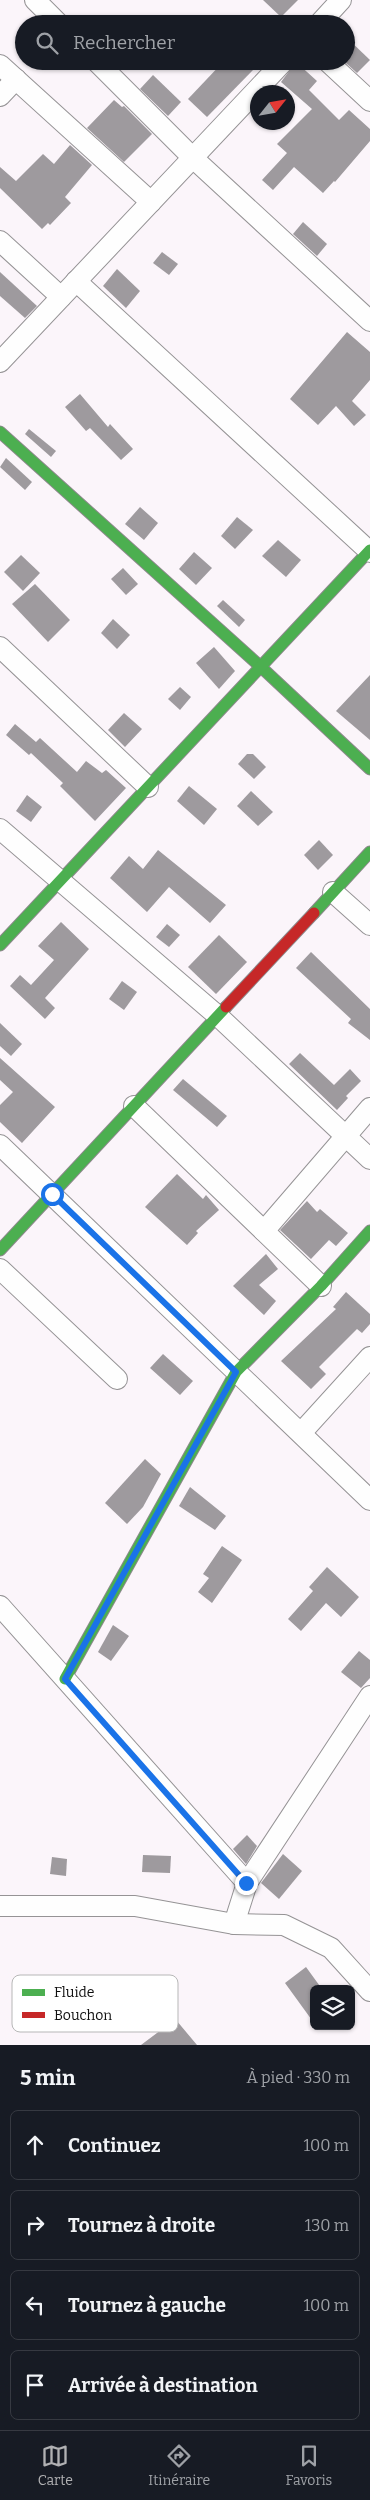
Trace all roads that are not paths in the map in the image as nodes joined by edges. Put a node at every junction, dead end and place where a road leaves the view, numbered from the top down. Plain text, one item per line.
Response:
1 (35, 0) edge
2 (341, 0) edge
3 (50, 15) edge
4 (327, 15) edge
5 (0, 64) edge
6 (105, 70) edge
7 (276, 70) edge
8 (337, 70) edge
9 (16, 79) junction
10 (0, 96) edge
11 (370, 100) edge
12 (193, 158) junction
13 (151, 202) junction
14 (0, 241) edge
15 (76, 281) junction
16 (61, 297) junction
17 (370, 321) edge
18 (0, 362) edge
19 (0, 432) edge
20 (370, 551) edge
21 (0, 647) edge
22 (261, 667) junction
23 (370, 769) edge
24 (148, 787) junction
25 (0, 829) edge
26 (370, 852) edge
27 (61, 880) junction
28 (334, 892) junction
29 (370, 925) edge
30 (0, 945) edge
31 (218, 1016) junction
32 (134, 1106) junction
33 (370, 1108) edge
34 (346, 1135) junction
35 (0, 1145) edge
36 (370, 1159) edge
37 (52, 1194) junction
38 (264, 1230) junction
39 (370, 1232) edge
40 (0, 1250) edge
41 (0, 1269) edge
42 (321, 1286) junction
43 (370, 1357) edge
44 (236, 1372) junction
45 (117, 1379) dead end
46 (301, 1433) junction
47 (370, 1500) edge
48 (0, 1606) edge
49 (65, 1679) junction
50 (370, 1696) edge
51 (246, 1883) junction
52 (0, 1906) edge
53 (234, 1924) junction
54 (370, 1991) edge

1 - 3 street
2 - 4 street
5 - 9 street
6 - 12 street
7 - 12 street
8 - 11 street
9 - 10 street
9 - 13 street
12 - 13 street
12 - 17 street
13 - 15 street
14 - 16 street
15 - 16 street
15 - 20 street
16 - 18 street
19 - 22 street
20 - 22 street
21 - 24 street
22 - 23 street
22 - 24 street
24 - 27 street
25 - 27 street
26 - 28 street
27 - 30 street
27 - 31 street
28 - 29 street
28 - 31 street
31 - 32 street
31 - 34 street
32 - 37 street
32 - 38 street
33 - 34 street
34 - 36 street
34 - 38 street
35 - 37 street
37 - 40 street
37 - 44 street
38 - 42 street
39 - 42 street
41 - 45 street
42 - 44 street
43 - 46 street
44 - 46 street
44 - 49 street
46 - 47 street
48 - 49 street
49 - 51 street
50 - 51 street
51 - 53 street
52 - 53 street
53 - 54 street

